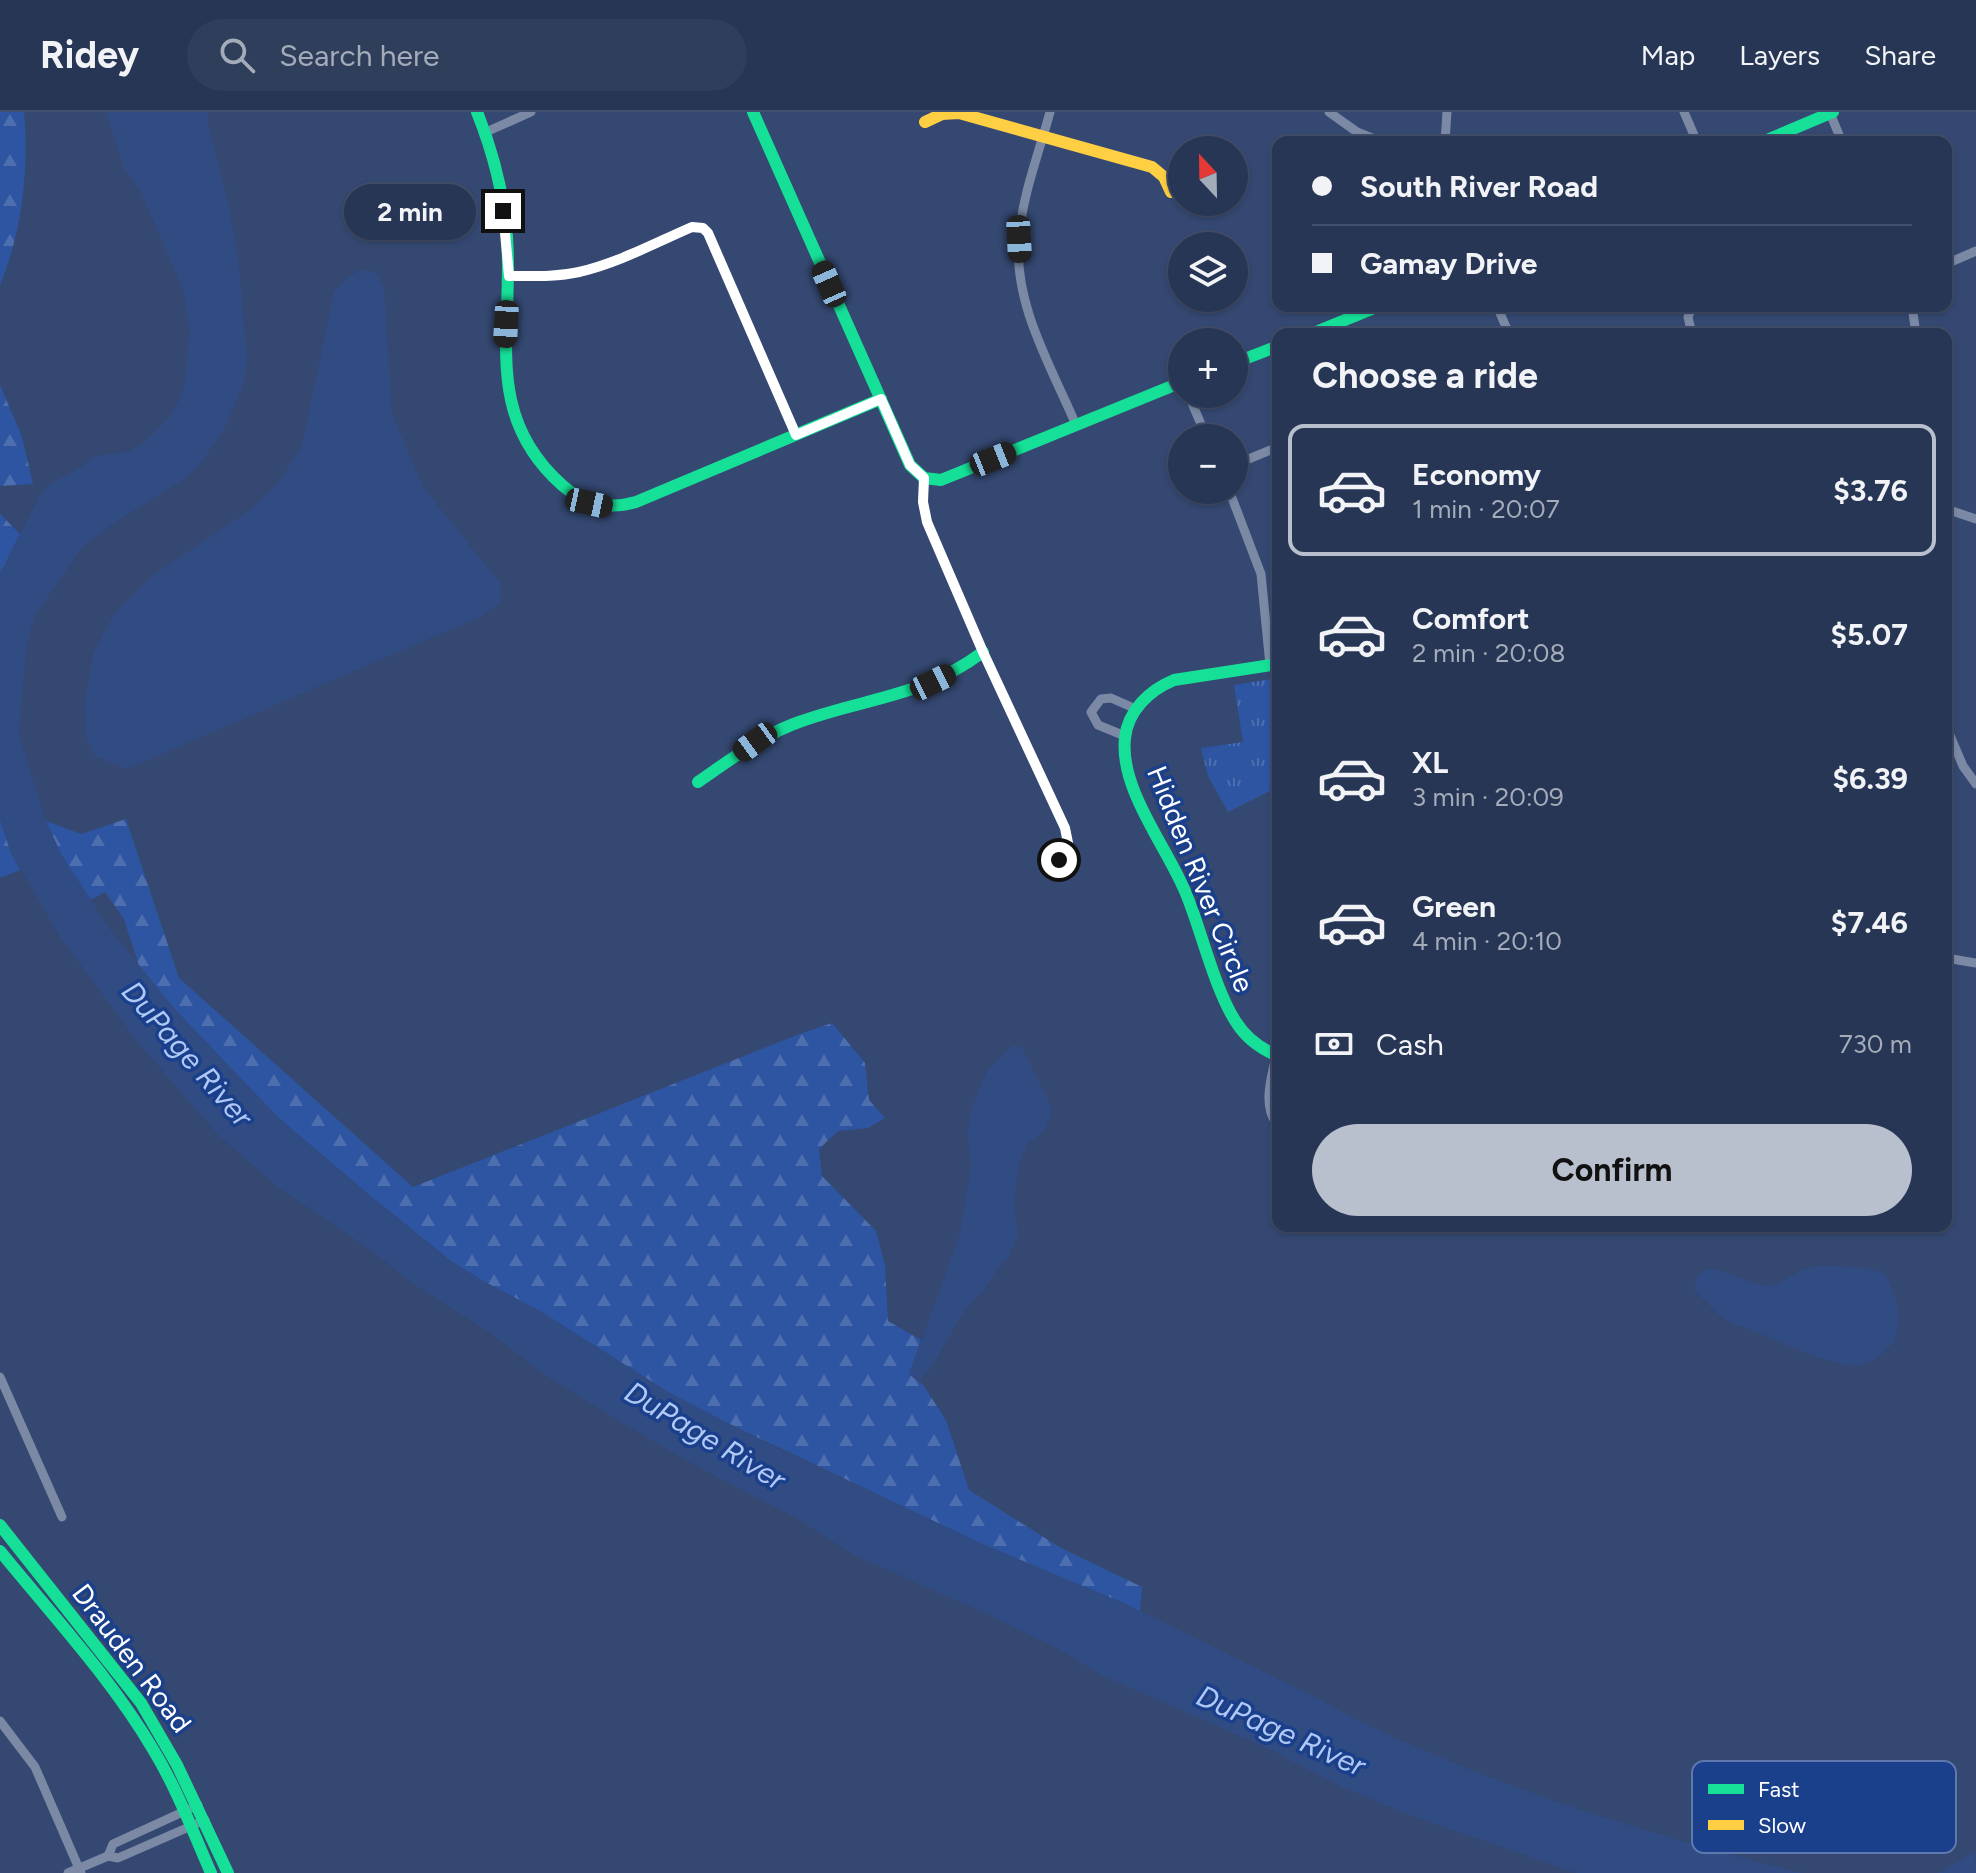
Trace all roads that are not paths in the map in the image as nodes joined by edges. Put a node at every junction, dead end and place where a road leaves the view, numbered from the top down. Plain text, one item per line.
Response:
1 (477, 112) edge
2 (531, 112) edge
3 (753, 112) edge
4 (1050, 112) edge
5 (1329, 112) edge
6 (1447, 112) edge
7 (1684, 112) edge
8 (1832, 113) edge
9 (925, 122) dead end
10 (486, 132) junction
11 (1044, 136) junction
12 (1367, 136) edge
13 (1445, 136) edge
14 (1694, 136) edge
15 (1776, 136) edge
16 (1840, 136) edge
17 (1168, 186) edge
18 (1976, 251) edge
19 (1952, 261) edge
20 (509, 276) junction
21 (1364, 312) edge
22 (1326, 328) edge
23 (1272, 348) edge
24 (1248, 358) edge
25 (1168, 388) edge
26 (881, 399) junction
27 (1076, 425) junction
28 (796, 435) junction
29 (1272, 449) edge
30 (1248, 459) edge
31 (924, 478) junction
32 (1234, 504) edge
33 (1952, 511) edge
34 (1976, 519) edge
35 (1272, 650) edge
36 (983, 652) junction
37 (1272, 664) edge
38 (1136, 709) junction
39 (1125, 736) junction
40 (1952, 740) edge
41 (698, 782) dead end
42 (1976, 784) edge
43 (1059, 860) dead end
44 (1952, 959) edge
45 (1976, 963) edge
46 (1272, 1054) edge
47 (1272, 1075) edge
48 (1272, 1113) edge
49 (0, 1377) edge
50 (62, 1517) dead end
51 (0, 1525) edge
52 (0, 1551) edge
53 (0, 1721) edge
54 (198, 1805) junction
55 (184, 1811) junction
56 (205, 1820) junction
57 (191, 1827) junction
58 (108, 1856) junction
59 (80, 1870) edge
60 (68, 1873) edge
61 (211, 1873) edge
62 (228, 1873) edge

1 - 10 street
2 - 10 street
3 - 26 street
4 - 11 street
5 - 12 street
6 - 13 street
7 - 14 street
8 - 15 street
8 - 16 street
9 - 11 street
10 - 20 street
11 - 17 street
11 - 27 street
18 - 19 street
20 - 28 street
20 - 28 street
21 - 22 street
23 - 24 street
25 - 27 street
26 - 28 street
26 - 31 street
27 - 31 street
29 - 30 street
31 - 36 street
32 - 35 street
33 - 34 street
36 - 41 street
36 - 43 street
37 - 38 street, Hidden River Circle
38 - 39 street, Hidden River Circle
38 - 39 street
39 - 46 street, Hidden River Circle
40 - 42 street
44 - 45 street
47 - 48 street
49 - 50 street
51 - 54 street, Drauden Road
52 - 55 street, Drauden Road
53 - 59 street
54 - 55 street
54 - 56 street, Drauden Road
55 - 57 street, Drauden Road
55 - 58 street
56 - 57 street
56 - 62 street, Drauden Road
57 - 58 street
57 - 61 street, Drauden Road
58 - 59 street
59 - 60 street

